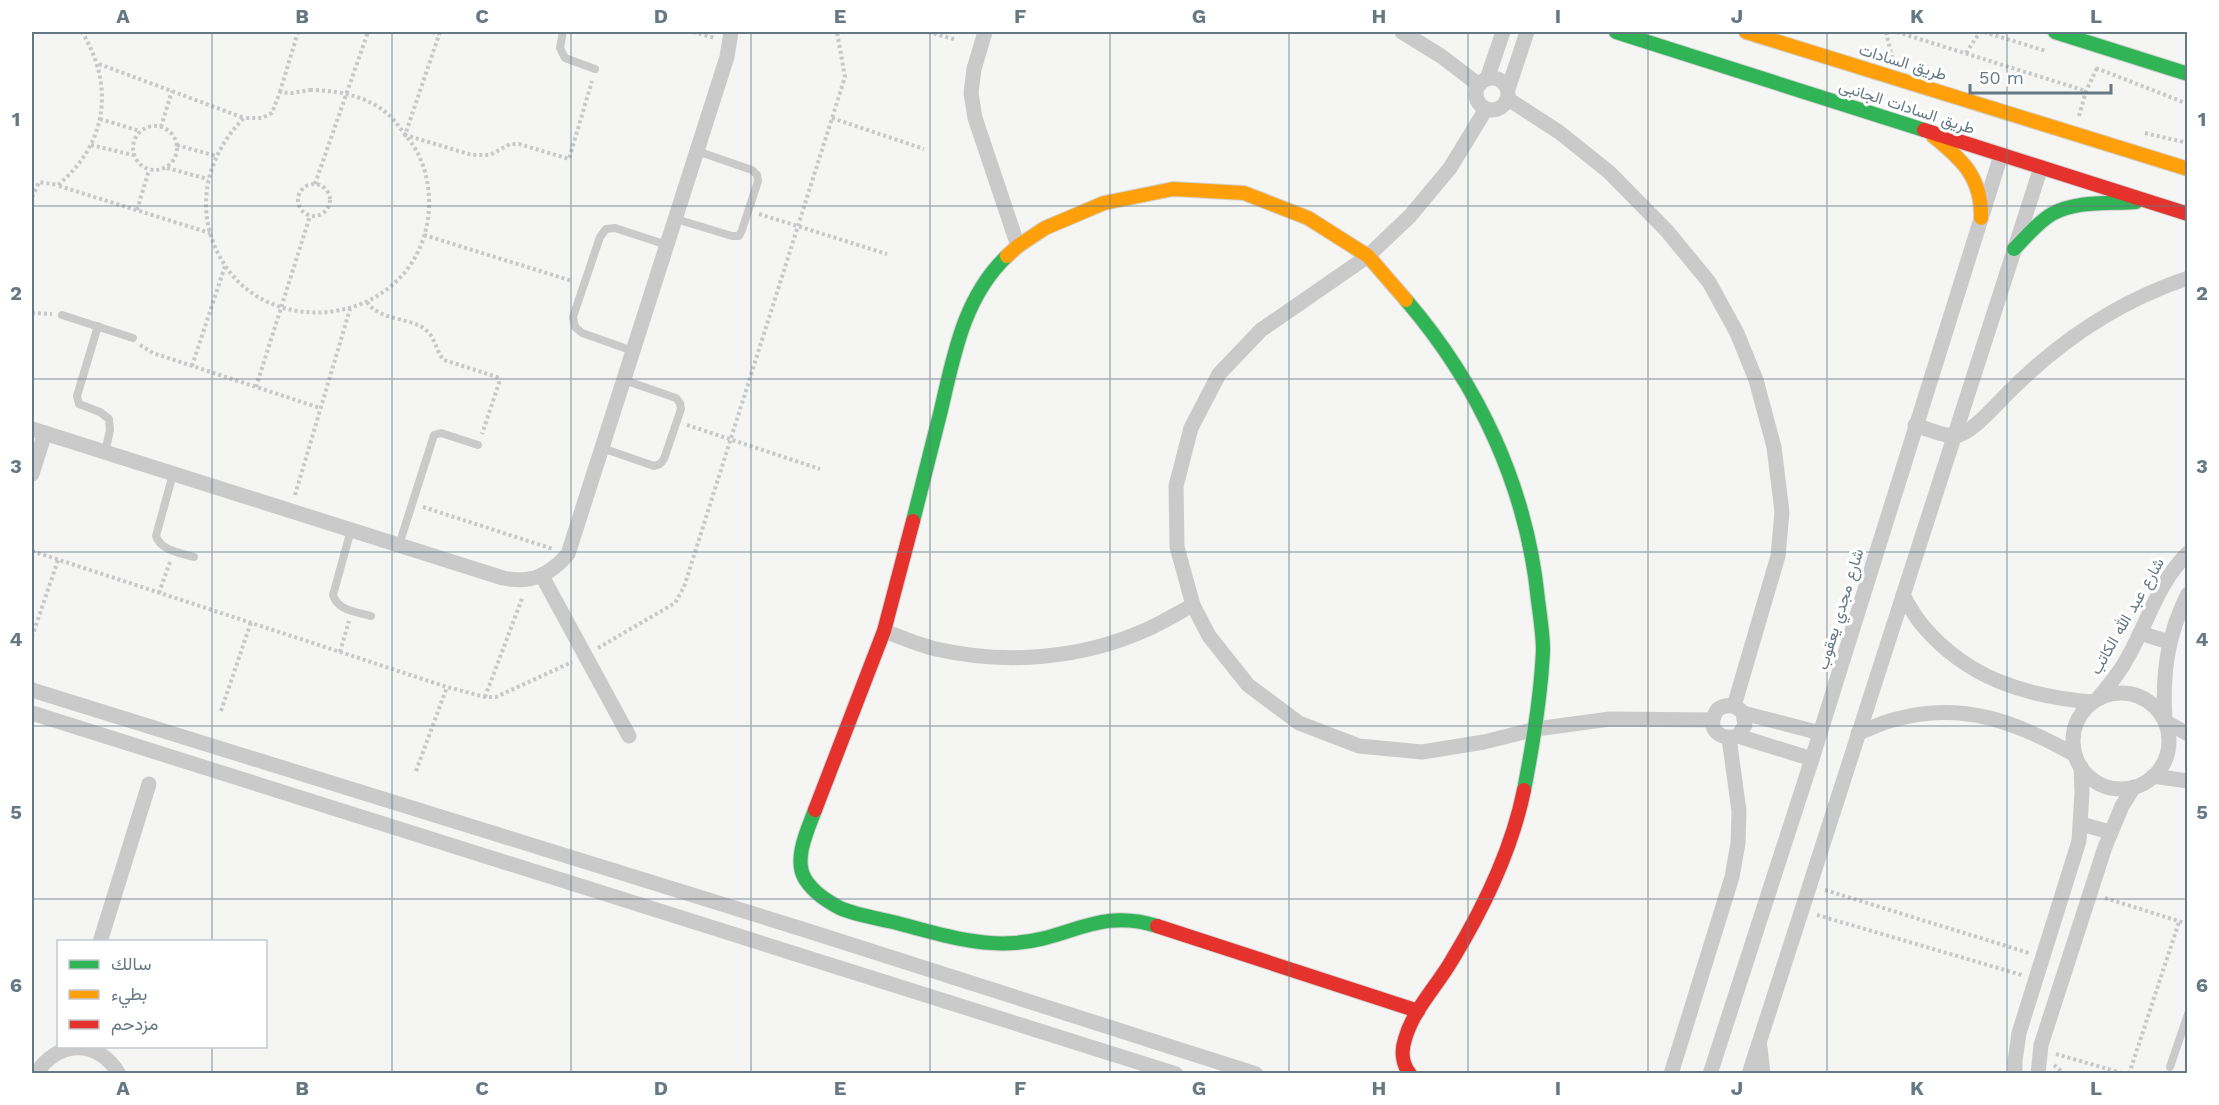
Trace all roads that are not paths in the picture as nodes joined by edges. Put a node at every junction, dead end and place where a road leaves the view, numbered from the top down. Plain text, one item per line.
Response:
1 (563, 32) edge
2 (731, 32) edge
3 (985, 32) edge
4 (1402, 32) edge
5 (1503, 32) edge
6 (1527, 32) edge
7 (1746, 32) edge
8 (2055, 32) edge
9 (1624, 33) edge
10 (595, 69) road end
11 (2187, 75) edge
12 (1483, 82) junction
13 (1508, 94) junction
14 (1486, 109) junction
15 (1923, 128) junction
16 (698, 151) junction
17 (2001, 154) junction
18 (2041, 167) junction
19 (2187, 169) edge
20 (2147, 201) junction
21 (2187, 213) edge
22 (1981, 218) junction
23 (676, 219) junction
24 (667, 245) junction
25 (1018, 246) junction
26 (2014, 249) junction
27 (1368, 256) junction
28 (2187, 278) edge
29 (62, 315) road end
30 (98, 326) junction
31 (133, 338) road end
32 (633, 351) junction
33 (624, 380) junction
34 (1916, 425) junction
35 (38, 431) edge
36 (1954, 437) junction
37 (478, 445) road end
38 (602, 448) junction
39 (105, 452) junction
40 (32, 474) edge
41 (173, 474) junction
42 (351, 530) junction
43 (399, 545) junction
44 (2187, 553) edge
45 (194, 557) dead end
46 (536, 578) junction
47 (2187, 594) edge
48 (1903, 596) junction
49 (1192, 605) junction
50 (371, 616) dead end
51 (884, 631) junction
52 (2140, 633) junction
53 (2169, 642) junction
54 (32, 690) edge
55 (2095, 700) junction
56 (1739, 709) junction
57 (32, 713) edge
58 (1712, 720) junction
59 (2166, 721) junction
60 (1536, 729) junction
61 (1820, 733) junction
62 (1858, 733) junction
63 (2187, 734) edge
64 (629, 736) dead end
65 (1733, 737) junction
66 (1812, 759) junction
67 (2078, 761) junction
68 (2153, 777) junction
69 (2187, 781) edge
70 (149, 784) dead end
71 (2134, 787) junction
72 (2081, 824) junction
73 (2110, 832) junction
74 (802, 929) junction
75 (101, 940) edge
76 (795, 953) junction
77 (1418, 1011) junction
78 (2187, 1014) edge
79 (2184, 1038) edge
80 (1760, 1040) junction
81 (66, 1048) edge
82 (86, 1048) edge
83 (2170, 1067) dead end
84 (36, 1074) edge
85 (118, 1074) edge
86 (1176, 1074) edge
87 (1256, 1074) edge
88 (1410, 1074) edge
89 (1671, 1074) edge
90 (1710, 1074) edge
91 (1749, 1074) edge
92 (1763, 1074) edge
93 (2015, 1074) edge
94 (2038, 1074) edge

1 - 10 lane
2 - 16 street
3 - 25 street
4 - 12 street
5 - 12 street
6 - 13 street
7 - 19 street, طريق السادات
8 - 11 street
9 - 15 street, طريق السادات الجانبى
12 - 13 street
12 - 14 street
13 - 14 street
13 - 56 street
14 - 27 street
15 - 17 street, طريق السادات الجانبى
15 - 22 street
16 - 23 street
16 - 23 lane
17 - 18 street, طريق السادات الجانبى
17 - 22 street, شارع مجدي يعقوب
18 - 20 street, طريق السادات الجانبى
18 - 26 street
20 - 21 street, طريق السادات الجانبى
20 - 26 street
22 - 34 street, شارع مجدي يعقوب
23 - 24 street
24 - 32 street
24 - 32 lane
25 - 27 street
25 - 51 street
26 - 36 street
27 - 49 street
27 - 60 street
28 - 36 street
29 - 30 lane
30 - 31 lane
30 - 39 lane
32 - 33 street
33 - 38 street
33 - 38 lane
34 - 36 street
34 - 61 street, شارع مجدي يعقوب
35 - 39 street
35 - 40 street
36 - 48 street
37 - 43 lane
38 - 46 street
39 - 41 street
41 - 42 street
41 - 45 lane
42 - 43 street
42 - 50 lane
43 - 46 street
44 - 52 street, شارع عبد الله الكاتب
46 - 64 street
47 - 53 street
48 - 55 street
48 - 62 street
49 - 51 street
49 - 60 street
51 - 77 street
52 - 53 street
52 - 55 street, شارع عبد الله الكاتب
53 - 59 street
54 - 74 street
55 - 59 street
55 - 67 street
56 - 58 street
56 - 61 street
56 - 65 street
57 - 76 street
58 - 60 street
58 - 65 street
59 - 63 street
59 - 68 street
60 - 77 street
61 - 66 street, شارع مجدي يعقوب
62 - 67 street
62 - 80 street
65 - 66 street
65 - 89 street
66 - 90 street, شارع مجدي يعقوب
67 - 71 street
67 - 72 street
68 - 69 street
68 - 71 street
70 - 75 street
71 - 73 street
72 - 73 street
72 - 93 street
73 - 94 street
74 - 76 street
74 - 87 street
76 - 86 street
77 - 88 street
78 - 79 lane
79 - 83 lane
80 - 91 street
80 - 92 street
81 - 84 street
82 - 85 street

